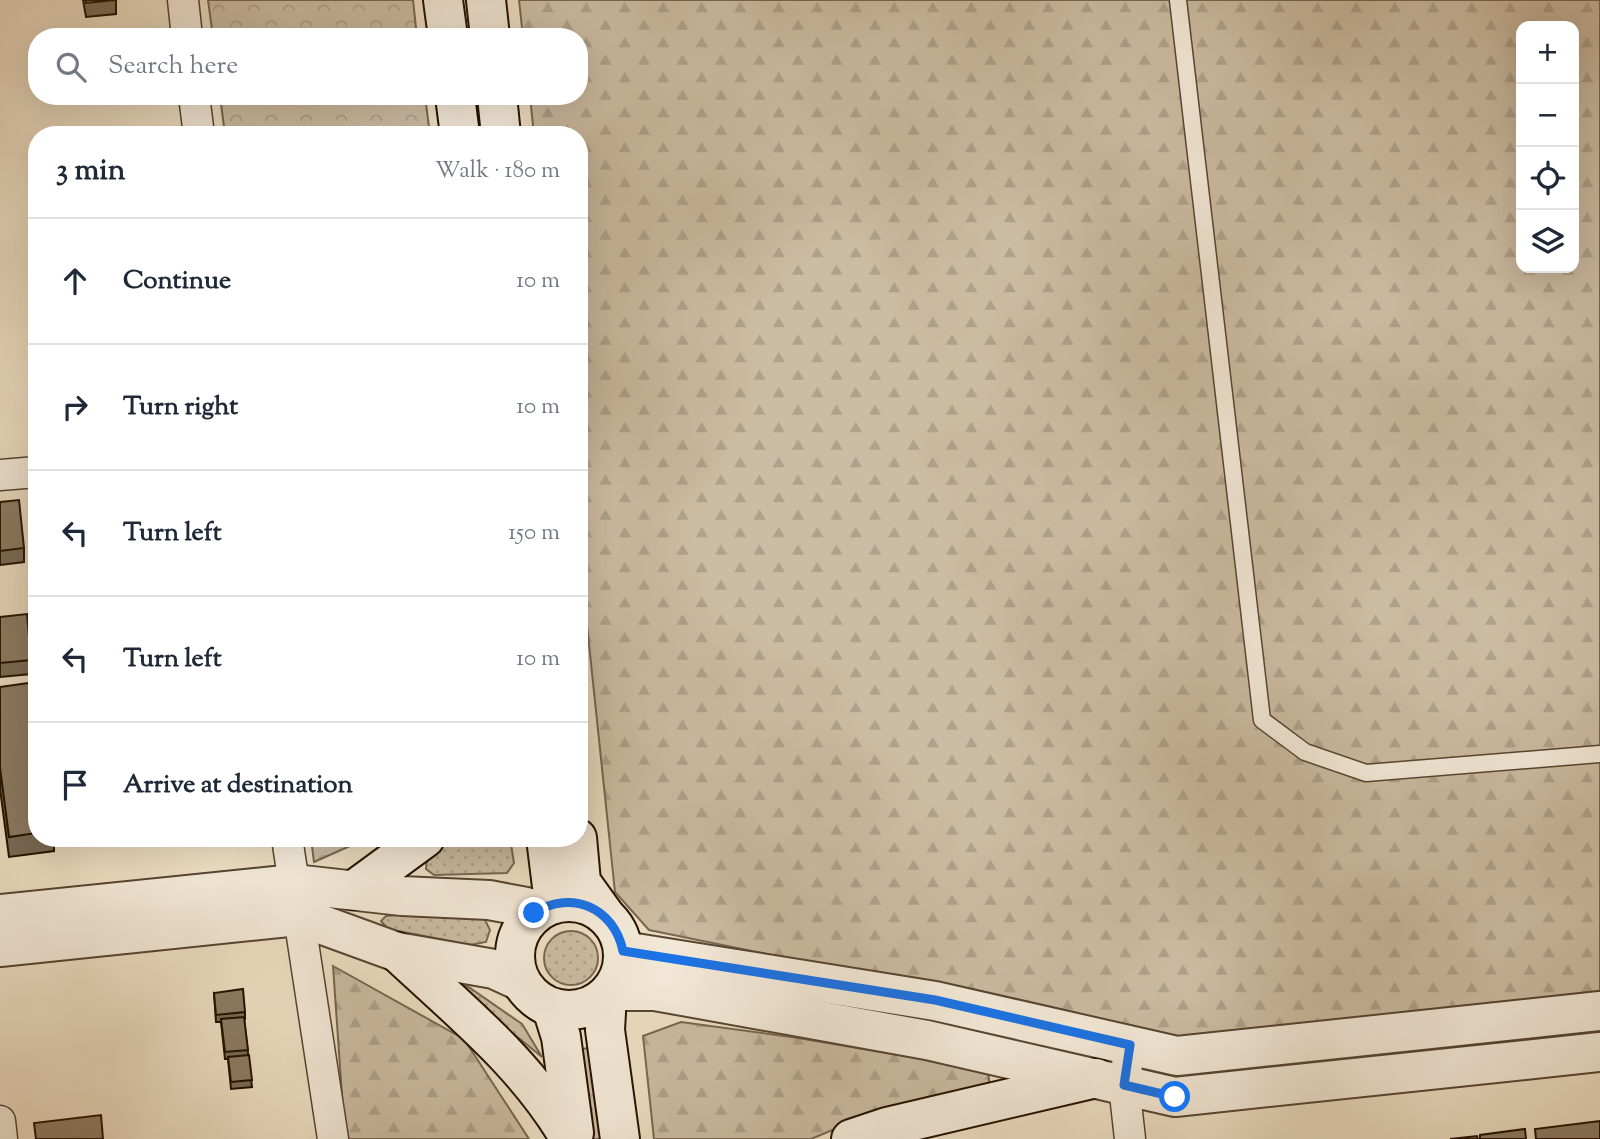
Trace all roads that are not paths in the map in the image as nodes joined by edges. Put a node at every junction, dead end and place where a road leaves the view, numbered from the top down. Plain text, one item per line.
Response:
1 (183, 0) edge
2 (443, 0) edge
3 (486, 0) edge
4 (1178, 0) edge
5 (186, 28) edge
6 (447, 28) edge
7 (489, 28) edge
8 (195, 105) edge
9 (456, 105) edge
10 (498, 105) edge
11 (197, 126) edge
12 (459, 126) edge
13 (500, 126) edge
14 (28, 473) edge
15 (0, 475) edge
16 (1600, 754) edge
17 (288, 847) edge
18 (413, 847) edge
19 (546, 847) edge
20 (578, 847) edge
21 (354, 890) junction
22 (296, 900) junction
23 (544, 908) junction
24 (0, 914) edge
25 (604, 914) junction
26 (0, 947) edge
27 (623, 951) junction
28 (397, 952) junction
29 (520, 981) junction
30 (609, 993) junction
31 (552, 1008) junction
32 (1600, 1012) edge
33 (1130, 1045) junction
34 (1600, 1052) edge
35 (1110, 1082) junction
36 (0, 1121) edge
37 (2, 1139) edge
38 (333, 1139) edge
39 (573, 1139) edge
40 (620, 1139) edge
41 (851, 1139) edge
42 (1130, 1139) edge

1 - 5 street
2 - 6 street
3 - 7 street
4 - 16 lane
8 - 11 street
9 - 12 street
10 - 13 street
14 - 15 street
17 - 22 street
18 - 21 street
19 - 23 street
20 - 25 street
21 - 22 street
21 - 23 street
22 - 24 street
22 - 26 street
22 - 28 street
22 - 38 street
23 - 25 street
23 - 29 street
25 - 27 street
27 - 30 street
27 - 33 street
28 - 29 street
28 - 39 street
29 - 31 street
30 - 31 street
30 - 35 street
30 - 40 street
31 - 39 street
32 - 33 street
33 - 35 street
34 - 35 street
35 - 41 street
35 - 42 street
36 - 37 street

